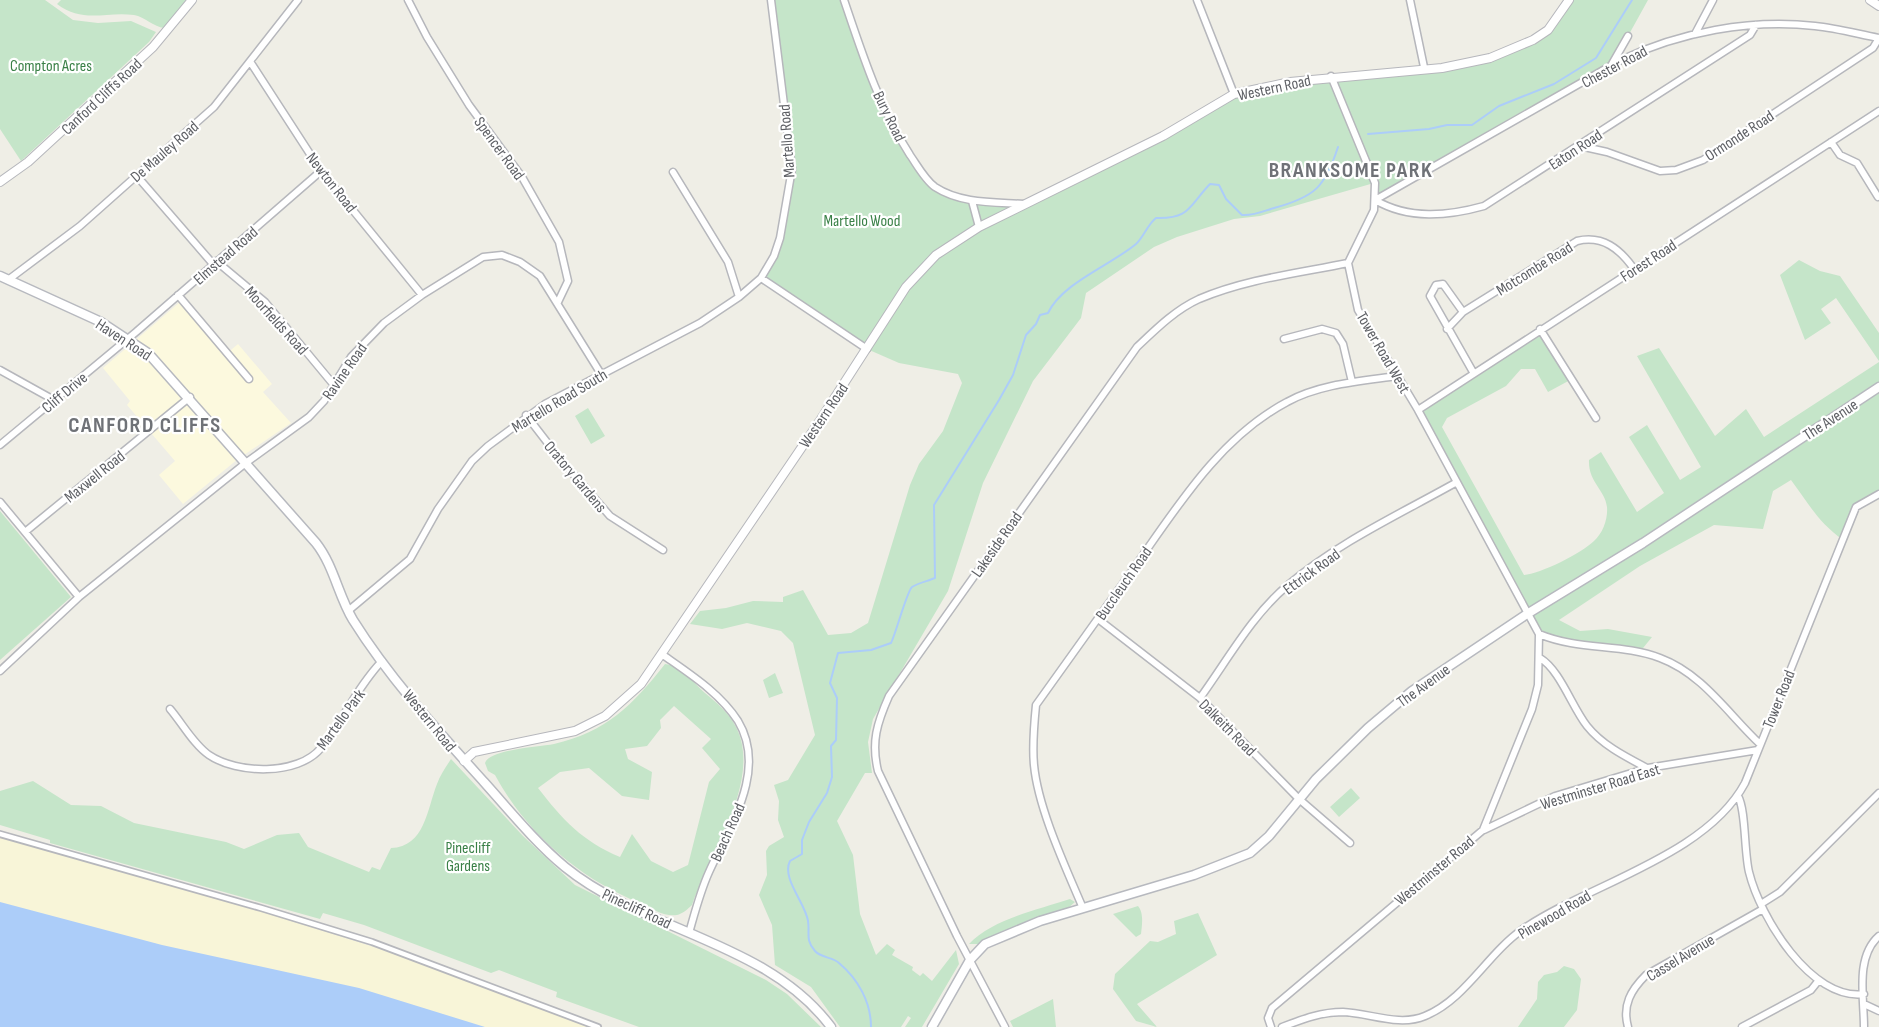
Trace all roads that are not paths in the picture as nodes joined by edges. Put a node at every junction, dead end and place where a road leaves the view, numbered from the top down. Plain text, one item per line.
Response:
1 (192, 0) edge
2 (298, 0) edge
3 (408, 0) edge
4 (771, 0) edge
5 (843, 0) edge
6 (1197, 0) edge
7 (1410, 0) edge
8 (1569, 0) edge
9 (1713, 0) edge
10 (1870, 0) edge
11 (1879, 6) edge
12 (1756, 25) junction
13 (1695, 34) junction
14 (1628, 36) dead end
15 (1879, 38) edge
16 (251, 63) junction
17 (1612, 65) junction
18 (1424, 68) junction
19 (1332, 76) junction
20 (1234, 94) junction
21 (1879, 111) edge
22 (1831, 142) junction
23 (1580, 146) junction
24 (321, 171) junction
25 (673, 172) dead end
26 (136, 175) junction
27 (0, 182) edge
28 (1878, 197) edge
29 (1375, 200) junction
30 (972, 201) junction
31 (1028, 204) junction
32 (979, 227) junction
33 (214, 262) junction
34 (1348, 263) junction
35 (1634, 269) junction
36 (4, 278) edge
37 (761, 278) junction
38 (178, 295) junction
39 (422, 295) junction
40 (739, 297) junction
41 (558, 302) junction
42 (1463, 312) junction
43 (700, 323) joint
44 (1447, 329) junction
45 (1540, 329) junction
46 (129, 339) junction
47 (1284, 339) dead end
48 (867, 349) junction
49 (0, 370) edge
50 (1473, 372) junction
51 (601, 374) junction
52 (1397, 376) junction
53 (249, 379) dead end
54 (1352, 382) junction
55 (333, 384) junction
56 (1879, 387) edge
57 (190, 397) junction
58 (54, 400) junction
59 (1418, 410) junction
60 (526, 416) junction
61 (1596, 418) dead end
62 (0, 445) edge
63 (247, 462) junction
64 (1457, 482) junction
65 (1879, 494) edge
66 (0, 502) edge
67 (25, 532) junction
68 (663, 550) dead end
69 (79, 597) junction
70 (348, 611) junction
71 (1527, 614) junction
72 (1098, 619) junction
73 (1539, 634) junction
74 (663, 655) junction
75 (1540, 658) junction
76 (382, 661) junction
77 (0, 670) edge
78 (1200, 698) junction
79 (170, 709) dead end
80 (1759, 747) junction
81 (464, 760) junction
82 (1648, 768) junction
83 (1879, 793) edge
84 (1738, 796) junction
85 (1299, 799) junction
86 (1483, 830) junction
87 (0, 834) edge
88 (1350, 843) dead end
89 (1082, 906) junction
90 (1762, 906) junction
91 (689, 933) junction
92 (1879, 936) edge
93 (970, 960) junction
94 (1819, 980) junction
95 (1864, 994) junction
96 (1864, 1005) junction
97 (1879, 1011) edge
98 (598, 1027) edge
99 (831, 1027) edge
100 (932, 1027) edge
101 (1005, 1027) edge
102 (1271, 1027) edge
103 (1282, 1027) edge
104 (1628, 1027) edge
105 (1742, 1027) edge
106 (1864, 1027) edge

1 - 27 street, Canford Cliffs Road
2 - 16 street, De Mauley Road
3 - 41 street, Spencer Road
4 - 37 street, Martello Road
5 - 30 street, Bury Road
6 - 20 street
7 - 18 street
8 - 18 street, Western Road
9 - 13 street
10 - 11 street
12 - 13 street, Chester Road
12 - 15 street, Chester Road
12 - 23 street, Eaton Road
13 - 17 street, Chester Road
14 - 17 street
15 - 23 street, Ormonde Road
16 - 24 street, Newton Road
16 - 26 street, De Mauley Road
17 - 29 street, Chester Road
18 - 19 street, Western Road
19 - 20 street, Western Road
19 - 29 street
20 - 31 street, Western Road
21 - 22 street, Forest Road
22 - 28 street
22 - 35 street, Forest Road
23 - 29 street, Eaton Road
24 - 33 street, Elmstead Road
24 - 39 street, Newton Road
25 - 40 street
26 - 33 street, Moorfields Road
26 - 36 street, De Mauley Road
29 - 34 street
30 - 31 street, Bury Road
30 - 32 street
31 - 32 street, Western Road
32 - 48 street, Western Road
33 - 38 street, Elmstead Road
33 - 55 street, Moorfields Road
34 - 52 street, Tower Road West
34 - 93 street, Lakeside Road
35 - 42 street, Motcombe Road
35 - 45 street, Forest Road
36 - 46 main road, Haven Road
37 - 40 street, Martello Road
37 - 48 street
38 - 46 street, Elmstead Road
38 - 53 street
39 - 41 street, Ravine Road
39 - 55 street, Ravine Road
40 - 43 street, Martello Road
41 - 51 street, Ravine Road
42 - 44 street, Motcombe Road
42 - 44 street
43 - 51 street, Martello Road South
44 - 50 street
45 - 50 street, Forest Road
45 - 61 street
46 - 57 main road, Haven Road
46 - 58 street, Cliff Drive
47 - 54 street
48 - 74 street, Western Road
49 - 58 street
50 - 59 street, Forest Road
51 - 60 street, Martello Road South
52 - 54 street, Buccleuch Road
52 - 59 street, Tower Road West
54 - 72 street, Buccleuch Road
55 - 63 street, Ravine Road
56 - 71 main road, The Avenue
57 - 63 main road, Haven Road
57 - 67 street, Maxwell Road
58 - 62 street, Cliff Drive
59 - 64 street, Tower Road West
60 - 68 street, Oratory Gardens
60 - 70 street, Martello Road South
63 - 69 street, Ravine Road
63 - 70 main road, Western Road
64 - 71 street, Tower Road West
64 - 78 street, Ettrick Road
65 - 80 street, Tower Road
66 - 67 street
67 - 69 street
69 - 77 street, Ravine Road
70 - 76 main road, Western Road
71 - 73 street, Tower Road West
71 - 85 main road, The Avenue
72 - 78 street, Dalkeith Road
72 - 89 street, Buccleuch Road
73 - 75 street, Westminster Road
73 - 80 street, Tower Road
74 - 81 street, Western Road
74 - 91 street, Beach Road
75 - 82 street
75 - 86 street, Westminster Road
76 - 79 street, Martello Park
76 - 81 main road, Western Road
78 - 85 street, Dalkeith Road
80 - 82 street, Westminster Road East
80 - 84 street, Pinewood Road
81 - 91 main road, Pinecliff Road
82 - 86 street, Westminster Road East
83 - 90 street, Cassel Avenue
84 - 90 street
84 - 103 street, Pinewood Road
85 - 88 street, Dalkeith Road
85 - 89 main road, The Avenue
86 - 102 street, Westminster Road
87 - 98 street
89 - 93 main road, The Avenue
90 - 94 street
90 - 104 street, Cassel Avenue
91 - 99 main road, Pinecliff Road
92 - 95 street
93 - 100 main road
93 - 101 street
94 - 95 street
94 - 105 street
95 - 96 street
96 - 97 street
96 - 106 street

